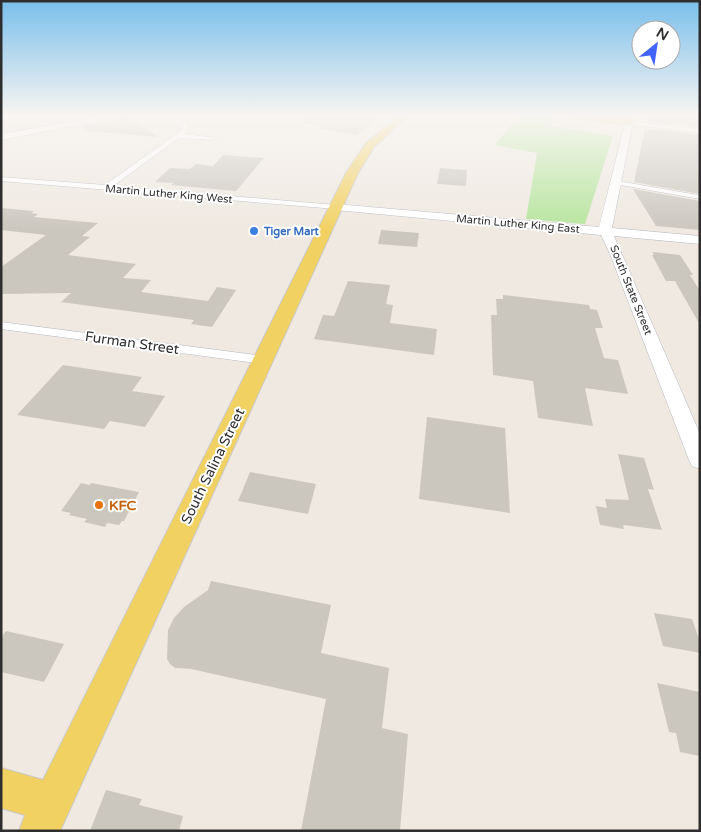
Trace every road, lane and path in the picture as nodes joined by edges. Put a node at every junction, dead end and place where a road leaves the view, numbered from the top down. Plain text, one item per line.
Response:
1 (153, 154) edge
2 (364, 154) edge
3 (622, 154) edge
4 (1, 179) edge
5 (615, 182) junction
6 (106, 188) junction
7 (698, 197) dead end
8 (336, 207) junction
9 (606, 232) junction
10 (700, 240) edge
11 (1, 325) edge
12 (264, 360) junction
13 (700, 460) edge
14 (1, 788) edge
15 (46, 817) edge

1 - 6 street
2 - 8 main road, South Salina Street
3 - 5 street, South State Street
4 - 6 street, Martin Luther King West
5 - 7 street
5 - 9 street, South State Street
6 - 8 street, Martin Luther King West
8 - 9 street, Martin Luther King East
8 - 12 main road, South Salina Street
9 - 10 street, Martin Luther King East
9 - 13 street, South State Street
11 - 12 street, Furman Street
12 - 15 main road, South Salina Street
14 - 15 main road

